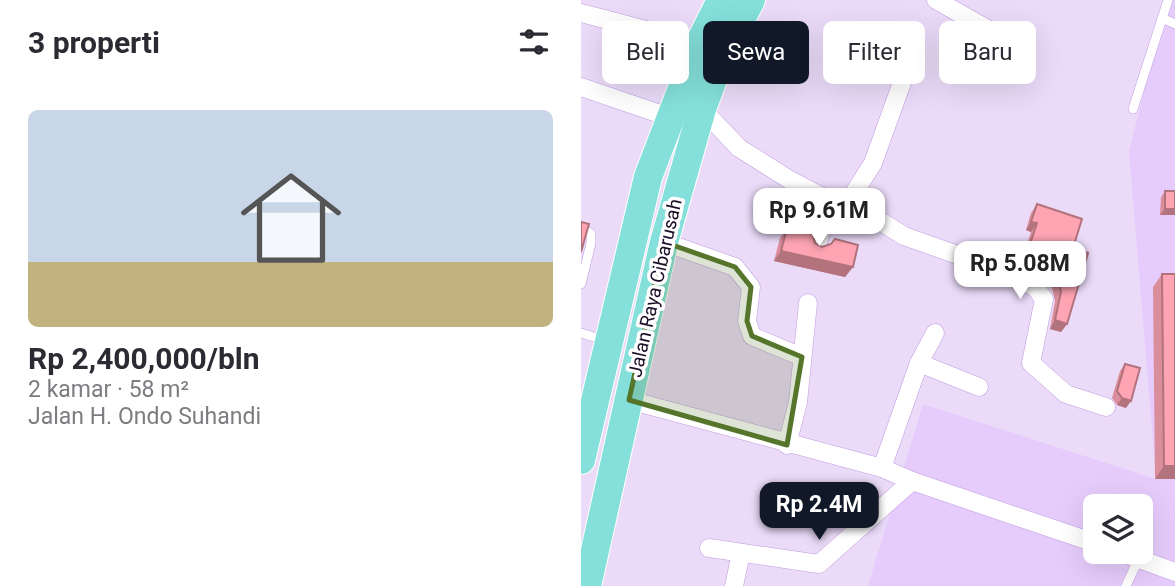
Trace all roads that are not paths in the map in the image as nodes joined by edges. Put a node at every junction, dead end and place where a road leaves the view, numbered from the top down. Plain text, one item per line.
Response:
1 (721, 0) edge
2 (751, 0) edge
3 (936, 0) edge
4 (1168, 0) edge
5 (581, 13) edge
6 (1162, 18) junction
7 (973, 21) edge
8 (1175, 24) edge
9 (699, 44) junction
10 (901, 84) edge
11 (581, 87) edge
12 (1133, 108) dead end
13 (702, 109) junction
14 (669, 117) junction
15 (838, 202) junction
16 (581, 227) edge
17 (664, 242) junction
18 (817, 246) edge
19 (581, 284) edge
20 (808, 303) dead end
21 (581, 333) edge
22 (935, 333) dead end
23 (609, 341) junction
24 (802, 357) junction
25 (919, 363) junction
26 (979, 387) dead end
27 (629, 400) junction
28 (1106, 407) dead end
29 (583, 442) edge
30 (787, 445) junction
31 (882, 468) junction
32 (912, 481) junction
33 (1083, 540) edge
34 (709, 548) dead end
35 (741, 553) junction
36 (1153, 563) edge
37 (1136, 564) edge
38 (1175, 572) edge
39 (587, 586) edge
40 (734, 586) edge
41 (1126, 586) edge

1 - 9 main road, Jalan Raya Cibarusah
2 - 13 main road, Jalan Raya Cibarusah
3 - 7 street
4 - 6 lane
5 - 9 street
6 - 8 lane
6 - 12 lane
9 - 14 main road, Jalan Raya Cibarusah
10 - 15 street
11 - 14 street
13 - 15 street
13 - 17 main road, Jalan Raya Cibarusah
14 - 23 main road, Jalan Raya Cibarusah
15 - 18 street
15 - 28 street
16 - 19 lane
17 - 24 street
17 - 27 main road, Jalan Raya Cibarusah
20 - 24 street
21 - 23 lane
22 - 25 street
23 - 29 main road, Jalan Raya Cibarusah
24 - 30 street
25 - 26 street
25 - 31 street
27 - 30 street
27 - 39 main road, Jalan Raya Cibarusah
30 - 31 street
31 - 32 street
32 - 33 street
32 - 35 street
34 - 35 street
35 - 40 street
36 - 38 street
37 - 41 lane

